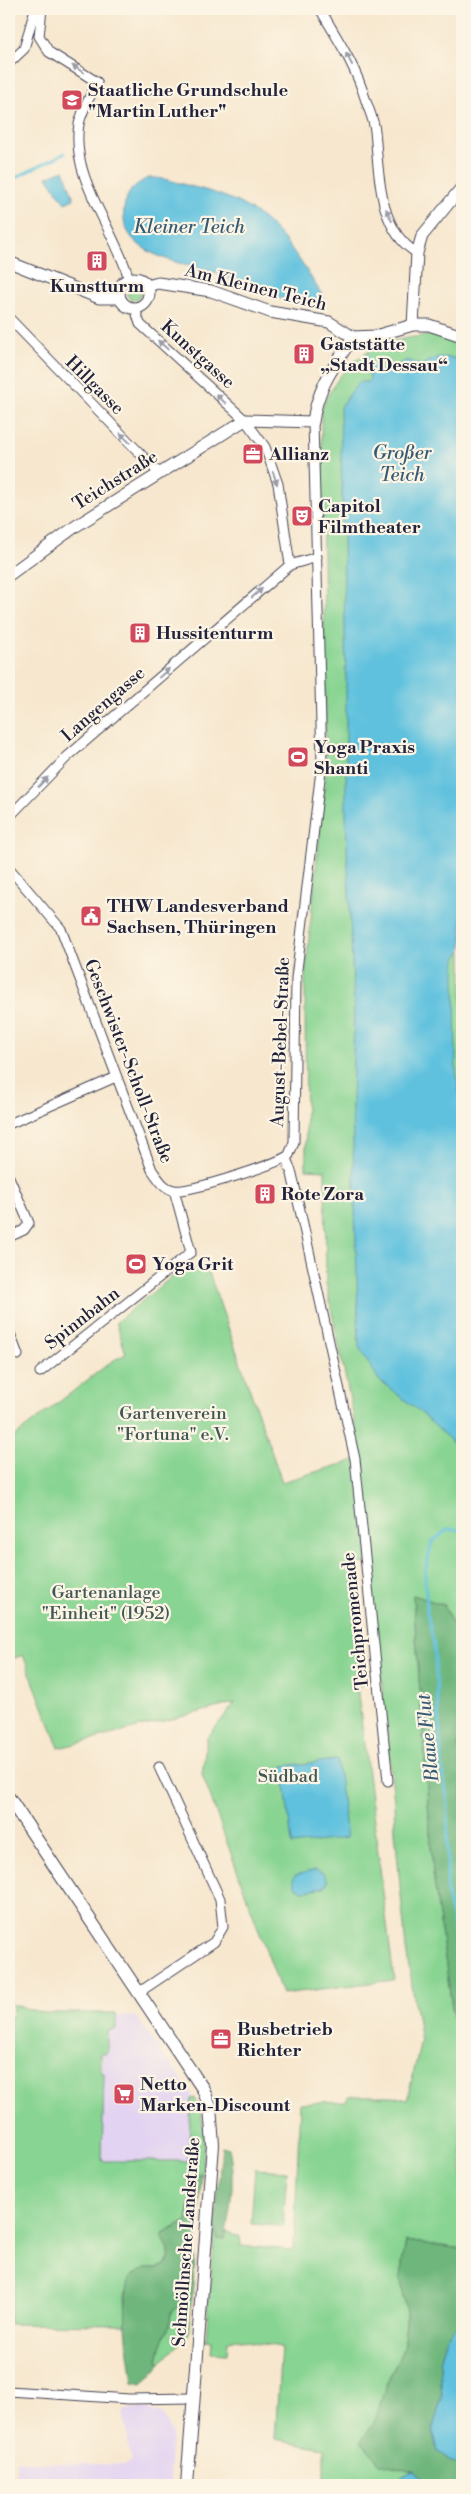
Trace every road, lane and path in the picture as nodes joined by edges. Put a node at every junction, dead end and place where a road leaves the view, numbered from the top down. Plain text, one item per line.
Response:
1 (35, 9) edge
2 (42, 9) edge
3 (320, 9) edge
4 (9, 62) edge
5 (462, 186) edge
6 (417, 253) junction
7 (9, 262) edge
8 (129, 279) junction
9 (147, 286) junction
10 (119, 298) junction
11 (135, 308) junction
12 (9, 318) edge
13 (413, 325) junction
14 (462, 336) edge
15 (353, 338) junction
16 (244, 420) junction
17 (313, 422) junction
18 (159, 473) junction
19 (317, 557) junction
20 (290, 565) junction
21 (9, 575) edge
22 (9, 817) edge
23 (9, 868) edge
24 (116, 1076) junction
25 (9, 1124) edge
26 (286, 1158) junction
27 (9, 1177) edge
28 (174, 1190) junction
29 (9, 1238) edge
30 (9, 1331) edge
31 (18, 1355) dead end
32 (40, 1372) dead end
33 (159, 1767) dead end
34 (388, 1781) dead end
35 (9, 1798) edge
36 (138, 1993) junction
37 (9, 2391) edge
38 (192, 2398) junction
39 (186, 2485) edge

1 - 4 street
8 -> 2 street
6 -> 3 street
5 - 6 street
6 - 13 street
7 - 10 street
8 - 9 street, Am Kleinen Teich
8 - 10 street
9 - 11 street
9 - 15 street, Am Kleinen Teich
10 - 11 street
16 -> 11 street, Kunstgasse
18 -> 12 street, Hillgasse
13 - 14 street
13 - 15 street
15 - 17 street
16 - 17 street
16 - 18 street, Teichstraße
16 -> 20 street, Kunstgasse
17 - 19 street, August-Bebel-Straße
18 - 21 street, Teichstraße
19 - 20 street
19 - 26 street, August-Bebel-Straße
22 -> 20 street, Langengasse
23 - 24 street, Geschwister-Scholl-Straße
24 - 25 street
24 - 28 street, Geschwister-Scholl-Straße
26 - 28 street
26 - 34 street, Teichpromenade
27 - 29 street
28 - 32 street, Spinnbahn
30 - 31 street
33 - 36 street
35 - 36 main road, Schmöllnsche Landstraße
36 - 38 main road, Schmöllnsche Landstraße
37 - 38 street
38 - 39 main road, Schmöllnsche Landstraße

